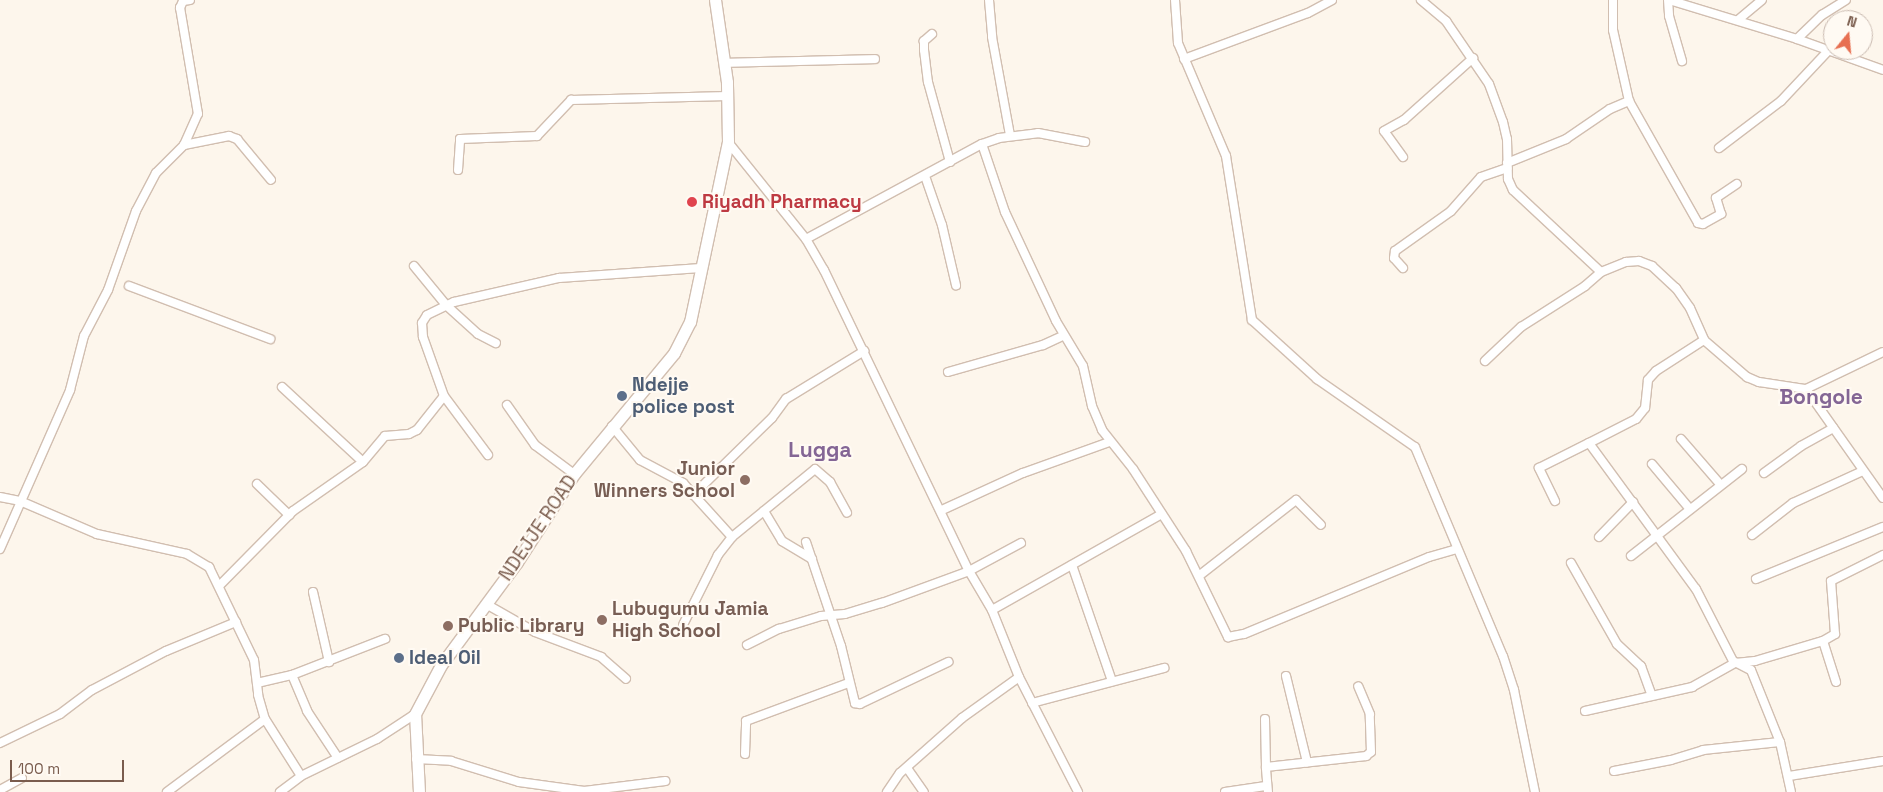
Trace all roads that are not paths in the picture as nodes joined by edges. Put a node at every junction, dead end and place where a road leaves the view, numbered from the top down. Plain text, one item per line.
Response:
1 (190, 0) edge
2 (715, 0) edge
3 (989, 0) edge
4 (1175, 0) edge
5 (1332, 0) edge
6 (1421, 0) edge
7 (1612, 0) edge
8 (1669, 0) edge
9 (1762, 0) edge
10 (1846, 0) edge
11 (1738, 20) junction
12 (932, 34) dead end
13 (1798, 39) junction
14 (1823, 49) edge
15 (1823, 56) edge
16 (1473, 58) junction
17 (875, 59) dead end
18 (1184, 59) junction
19 (1854, 60) edge
20 (1682, 61) dead end
21 (724, 63) junction
22 (1883, 70) edge
23 (728, 96) junction
24 (1629, 101) junction
25 (1010, 136) junction
26 (728, 142) junction
27 (1085, 142) dead end
28 (982, 144) junction
29 (184, 145) junction
30 (1719, 148) dead end
31 (1403, 157) dead end
32 (950, 162) junction
33 (1507, 166) junction
34 (458, 170) dead end
35 (925, 176) junction
36 (271, 180) dead end
37 (1737, 184) dead end
38 (806, 239) junction
39 (414, 266) dead end
40 (701, 268) junction
41 (1403, 268) dead end
42 (1602, 272) junction
43 (956, 285) dead end
44 (129, 286) dead end
45 (446, 305) junction
46 (1064, 334) junction
47 (270, 338) dead end
48 (1704, 340) junction
49 (496, 343) dead end
50 (864, 351) junction
51 (1883, 352) edge
52 (1485, 361) dead end
53 (948, 372) dead end
54 (282, 387) dead end
55 (1806, 389) junction
56 (444, 396) junction
57 (507, 405) dead end
58 (612, 426) junction
59 (1833, 428) junction
60 (1681, 439) dead end
61 (1109, 442) junction
62 (1589, 443) junction
63 (488, 455) dead end
64 (363, 462) junction
65 (1652, 464) dead end
66 (1742, 469) dead end
67 (1863, 471) junction
68 (1764, 473) dead end
69 (574, 474) junction
70 (257, 484) dead end
71 (1720, 484) junction
72 (693, 495) junction
73 (0, 497) edge
74 (1883, 498) edge
75 (1555, 500) dead end
76 (20, 501) junction
77 (1633, 502) junction
78 (1689, 508) junction
79 (942, 510) junction
80 (764, 511) junction
81 (846, 513) dead end
82 (1162, 514) junction
83 (289, 515) junction
84 (1321, 525) dead end
85 (1883, 527) edge
86 (1752, 535) dead end
87 (732, 537) junction
88 (1599, 537) dead end
89 (1658, 537) junction
90 (806, 542) dead end
91 (1021, 543) dead end
92 (0, 548) edge
93 (1457, 549) junction
94 (1883, 555) edge
95 (1631, 556) dead end
96 (812, 559) junction
97 (1571, 563) dead end
98 (1072, 565) junction
99 (969, 571) junction
100 (1200, 576) junction
101 (1756, 579) dead end
102 (219, 586) junction
103 (313, 592) dead end
104 (486, 604) junction
105 (992, 610) junction
106 (831, 617) junction
107 (236, 622) junction
108 (683, 624) dead end
109 (385, 639) dead end
110 (1823, 641) junction
111 (747, 645) dead end
112 (329, 662) junction
113 (948, 662) dead end
114 (1735, 663) junction
115 (1164, 668) dead end
116 (292, 675) junction
117 (1286, 676) dead end
118 (1019, 677) junction
119 (626, 679) dead end
120 (1112, 681) junction
121 (1836, 682) dead end
122 (849, 683) junction
123 (257, 684) junction
124 (1358, 686) dead end
125 (1651, 694) junction
126 (1032, 703) junction
127 (1585, 711) dead end
128 (414, 714) junction
129 (266, 719) junction
130 (1264, 719) dead end
131 (1780, 742) junction
132 (0, 743) edge
133 (744, 754) dead end
134 (338, 758) junction
135 (416, 759) junction
136 (1883, 761) edge
137 (1306, 762) junction
138 (1266, 767) junction
139 (907, 768) junction
140 (1614, 772) dead end
141 (301, 776) junction
142 (1789, 776) junction
143 (22, 778) dead end
144 (665, 780) dead end
145 (1267, 789) edge
146 (0, 790) edge
147 (166, 792) edge
148 (280, 792) edge
149 (419, 792) edge
150 (887, 792) edge
151 (924, 792) edge
152 (1078, 792) edge
153 (1225, 792) edge
154 (1535, 792) edge
155 (1791, 792) edge

1 - 29 street
2 - 21 street, NDEJJE ROAD
3 - 25 street
4 - 18 street
5 - 18 street
6 - 16 street
7 - 24 street
8 - 11 street
8 - 20 street
9 - 11 street
10 - 13 street
11 - 13 street
12 - 32 street
13 - 14 street
15 - 30 street
16 - 31 street
16 - 33 street
17 - 21 street
18 - 93 street
19 - 22 street
21 - 23 street, NDEJJE ROAD
23 - 26 street, NDEJJE ROAD
23 - 34 street
24 - 33 street
24 - 37 street
25 - 27 street
25 - 28 street
26 - 38 street
26 - 40 street, NDEJJE ROAD
28 - 32 street
28 - 46 street
29 - 36 street
29 - 76 street
32 - 35 street
33 - 41 street
33 - 42 street
35 - 38 street
35 - 43 street
38 - 50 street
39 - 45 street
40 - 45 street
40 - 58 street, NDEJJE ROAD
42 - 48 street
42 - 52 street
44 - 47 street
45 - 49 street
45 - 56 street
46 - 53 street
46 - 61 street
48 - 55 street
48 - 62 street
50 - 72 street
50 - 79 street
51 - 55 street
54 - 64 street
55 - 59 street
56 - 63 street
56 - 64 street
57 - 69 street
58 - 69 street, NDEJJE ROAD
58 - 72 street
59 - 67 street
59 - 68 street
60 - 71 street
61 - 79 street
61 - 82 street
62 - 75 street
62 - 77 street
64 - 83 street
65 - 78 street
66 - 71 street
67 - 74 street
67 - 86 street
69 - 104 street, NDEJJE ROAD
70 - 83 street
71 - 78 street
72 - 87 street
73 - 76 street
76 - 92 street
76 - 102 street
77 - 88 street
77 - 89 street
78 - 89 street
79 - 99 street
80 - 81 street
80 - 87 street
80 - 96 street
82 - 98 street
82 - 100 street
83 - 102 street
84 - 100 street
85 - 101 street
87 - 108 street
89 - 95 street
89 - 114 street
90 - 96 street
91 - 99 street
93 - 100 street
93 - 154 street
94 - 110 street
96 - 106 street
97 - 125 street
98 - 105 street
98 - 120 street
99 - 105 street
99 - 106 street
102 - 107 street
103 - 112 street
104 - 119 street
104 - 128 street, NDEJJE ROAD
105 - 118 street
106 - 111 street
106 - 122 street
107 - 123 street
107 - 132 street
109 - 112 street
110 - 114 street
110 - 121 street
112 - 116 street
113 - 122 street
114 - 125 street
114 - 131 street
115 - 120 street
116 - 123 street
116 - 134 street
117 - 137 street
118 - 126 street
118 - 139 street
120 - 126 street
122 - 133 street
123 - 129 street
124 - 137 street
125 - 127 street
126 - 152 street
128 - 134 street
128 - 135 street
129 - 141 street
129 - 147 street
130 - 138 street
131 - 140 street
131 - 142 street
134 - 141 street
135 - 144 street
135 - 149 street
136 - 142 street
137 - 138 street
138 - 145 street
139 - 150 street
139 - 151 street
141 - 148 street
142 - 155 street
143 - 146 street
145 - 153 street

